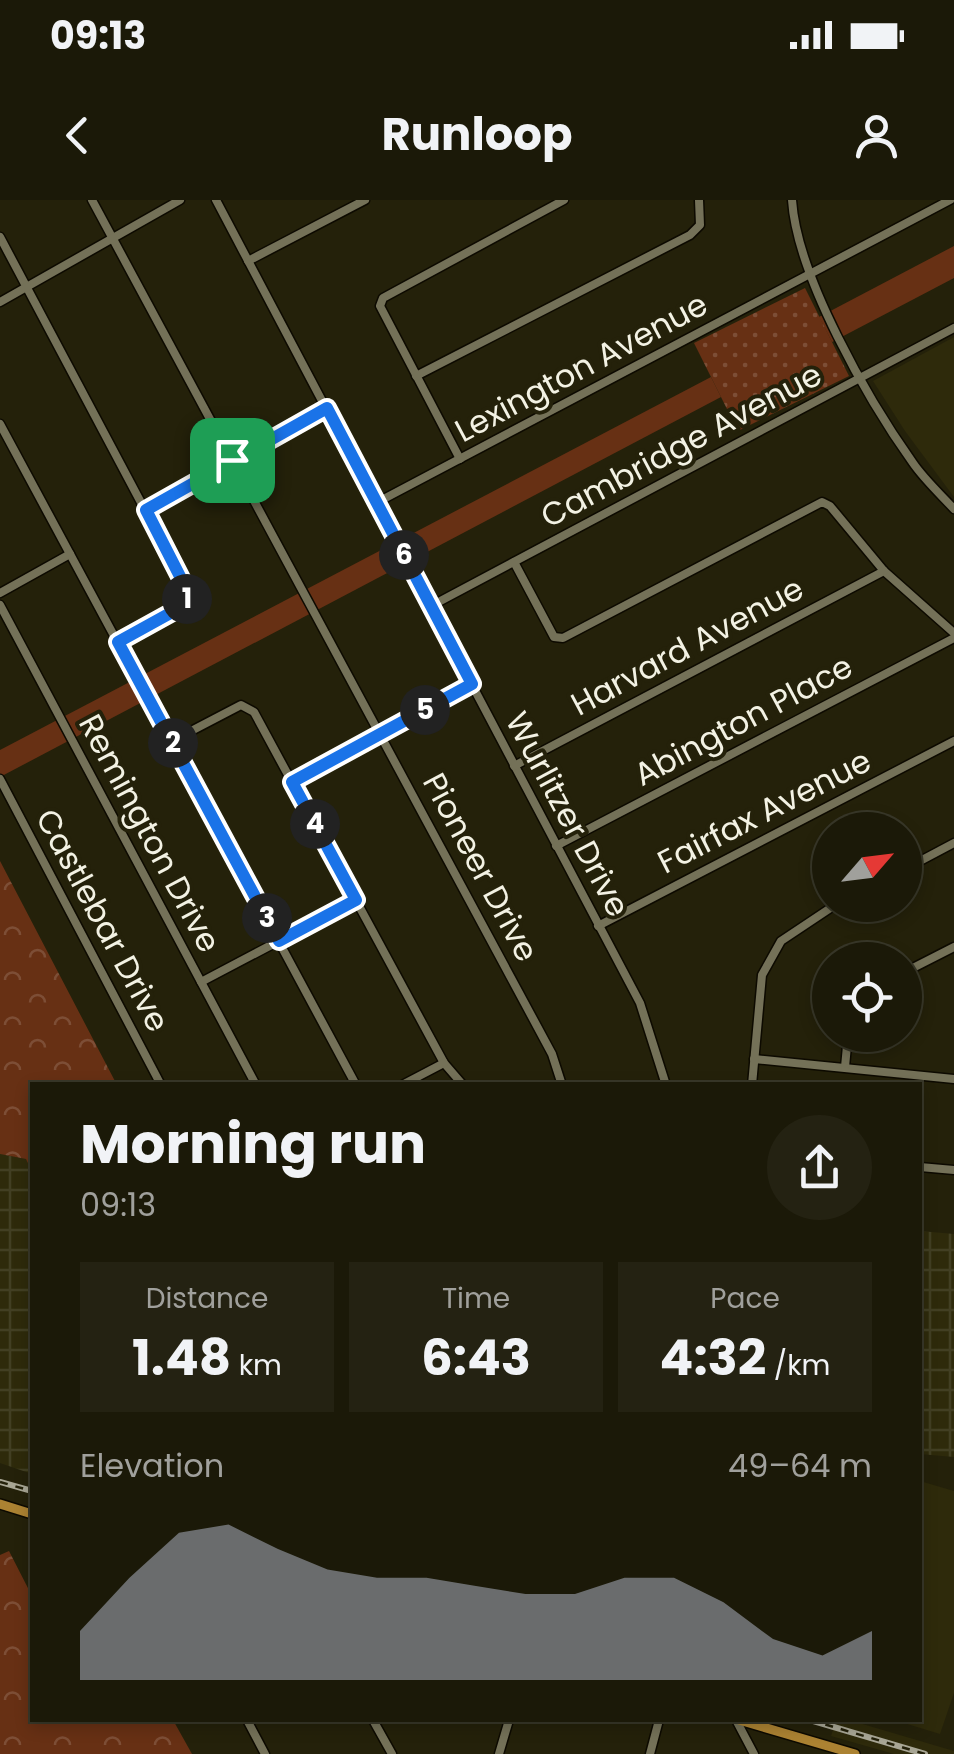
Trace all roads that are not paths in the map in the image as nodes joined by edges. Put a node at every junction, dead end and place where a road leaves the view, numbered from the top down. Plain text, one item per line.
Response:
1 (92, 200) edge
2 (180, 200) edge
3 (216, 200) edge
4 (365, 200) edge
5 (564, 200) edge
6 (699, 200) edge
7 (792, 200) edge
8 (950, 200) edge
9 (0, 238) edge
10 (113, 238) junction
11 (248, 262) junction
12 (808, 276) junction
13 (27, 287) junction
14 (0, 302) edge
15 (954, 328) edge
16 (416, 376) junction
17 (861, 378) junction
18 (327, 408) junction
19 (0, 424) edge
20 (460, 459) junction
21 (232, 460) junction
22 (376, 503) junction
23 (954, 508) edge
24 (146, 510) junction
25 (70, 554) junction
26 (514, 562) junction
27 (884, 570) junction
28 (0, 594) edge
29 (0, 604) edge
30 (431, 606) junction
31 (954, 636) edge
32 (118, 642) junction
33 (472, 684) junction
34 (381, 734) junction
35 (172, 742) junction
36 (951, 742) edge
37 (954, 754) edge
38 (514, 766) junction
39 (0, 779) edge
40 (292, 782) junction
41 (954, 844) edge
42 (556, 846) junction
43 (922, 860) edge
44 (356, 900) junction
45 (812, 921) edge
46 (598, 926) junction
47 (279, 941) junction
48 (954, 946) edge
49 (922, 963) edge
50 (202, 982) junction
51 (846, 1052) edge
52 (754, 1059) junction
53 (444, 1063) junction
54 (845, 1066) junction
55 (954, 1079) edge
56 (159, 1082) edge
57 (254, 1082) edge
58 (354, 1082) edge
59 (408, 1082) edge
60 (460, 1082) edge
61 (561, 1082) edge
62 (665, 1082) edge
63 (752, 1082) edge
64 (922, 1166) edge
65 (954, 1170) edge
66 (0, 1504) edge
67 (30, 1513) edge
68 (248, 1722) edge
69 (375, 1722) edge
70 (507, 1722) edge
71 (658, 1722) edge
72 (739, 1722) edge
73 (745, 1722) edge
74 (265, 1754) edge
75 (392, 1754) edge
76 (498, 1754) edge
77 (650, 1754) edge
78 (754, 1754) edge
79 (855, 1754) edge

1 - 10 street, Pioneer Drive
2 - 10 street
3 - 11 street, Wurlitzer Drive
4 - 11 street
5 - 16 street
6 - 16 street
7 - 12 street
8 - 12 street, Lexington Avenue
9 - 13 street
10 - 13 street
10 - 21 street, Pioneer Drive
11 - 18 street, Wurlitzer Drive
12 - 17 street
12 - 20 street, Lexington Avenue
13 - 14 street
13 - 24 street
15 - 17 street, Cambridge Avenue
16 - 20 street
17 - 23 street
17 - 26 street, Cambridge Avenue
18 - 21 street
18 - 22 street, Wurlitzer Drive
19 - 25 street
20 - 22 street, Lexington Avenue
21 - 24 street
21 - 34 street, Pioneer Drive
22 - 30 street, Wurlitzer Drive
24 - 32 street
25 - 28 street
25 - 32 street
26 - 27 street
26 - 30 street, Cambridge Avenue
27 - 31 street
27 - 38 street, Harvard Avenue
29 - 50 street, Remington Drive
30 - 33 street, Wurlitzer Drive
31 - 42 street, Abington Place
32 - 35 street
33 - 34 street
33 - 38 street, Wurlitzer Drive
34 - 40 street
34 - 61 street, Pioneer Drive
35 - 40 street
35 - 47 street
36 - 37 street
36 - 46 street, Fairfax Avenue
38 - 42 street, Wurlitzer Drive
39 - 56 street, Castlebar Drive
40 - 44 street
41 - 43 street
42 - 46 street, Wurlitzer Drive
44 - 47 street
44 - 53 street
45 - 52 street
46 - 62 street, Wurlitzer Drive
47 - 50 street
47 - 58 street
48 - 49 street
50 - 57 street, Remington Drive
51 - 54 street
52 - 54 street
52 - 63 street
53 - 59 street
53 - 60 street
54 - 55 street
64 - 65 street
66 - 67 main road
68 - 74 street
69 - 75 street
70 - 76 street
71 - 77 street
72 - 78 street
73 - 79 main road

